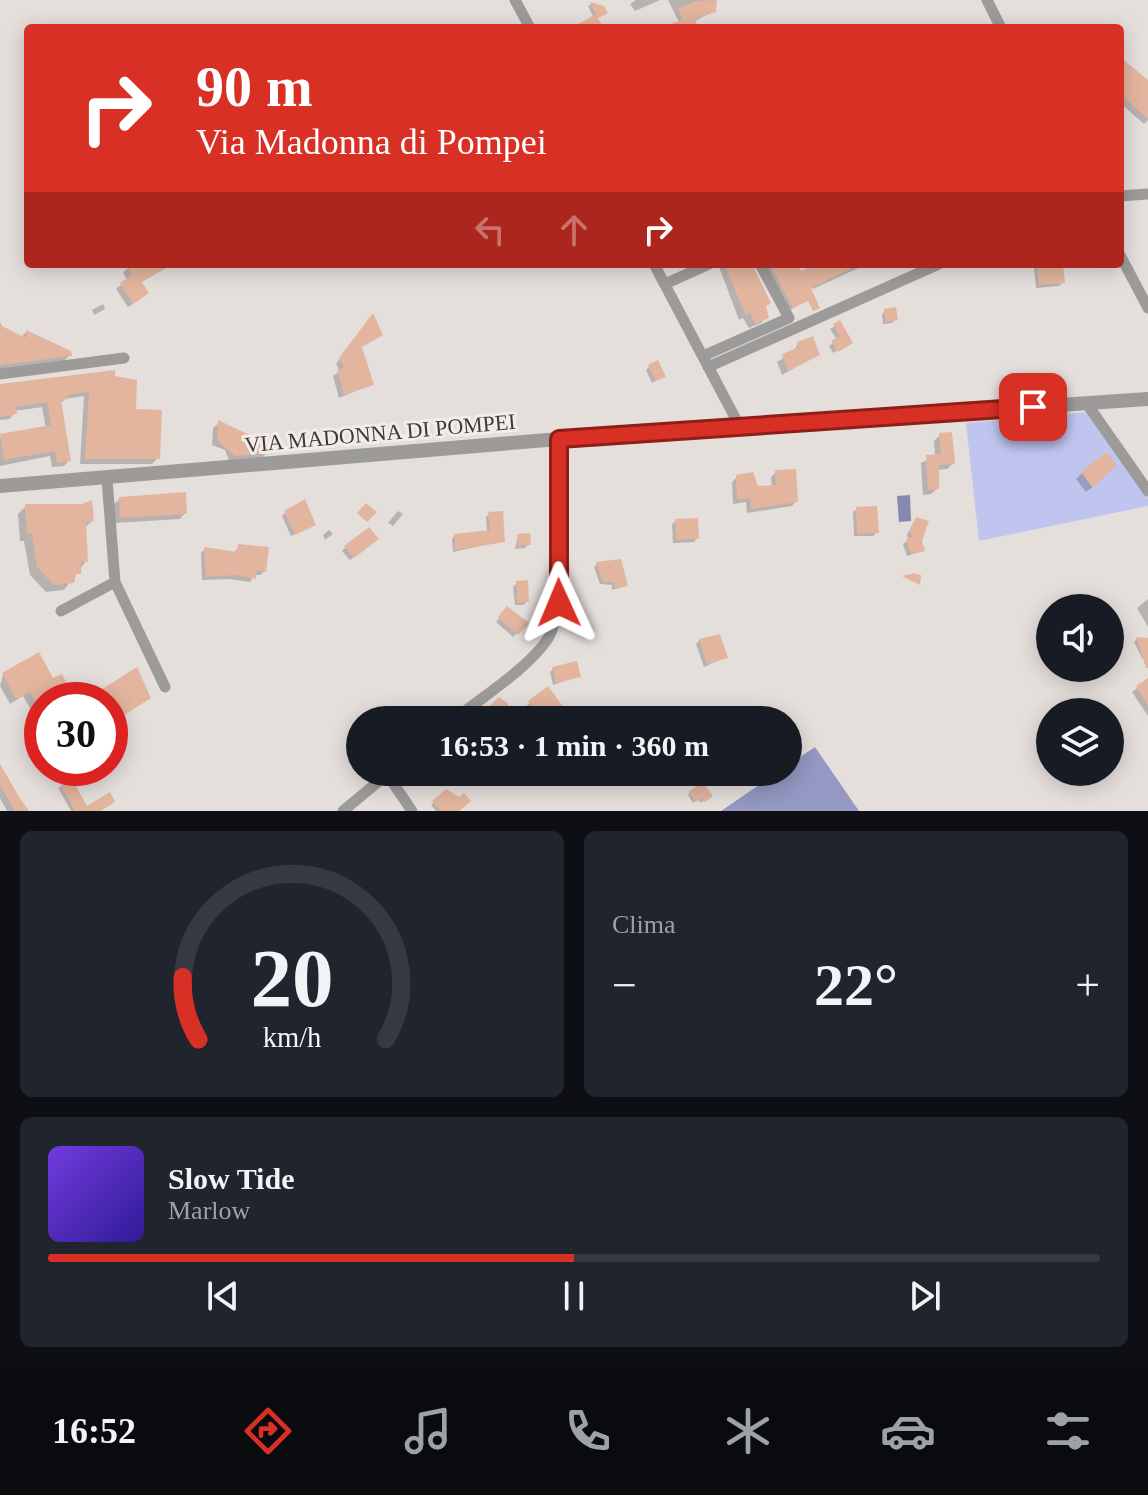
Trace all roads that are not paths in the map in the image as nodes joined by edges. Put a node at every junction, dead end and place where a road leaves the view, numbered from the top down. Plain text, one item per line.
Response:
1 (515, 0) edge
2 (987, 0) edge
3 (528, 24) edge
4 (999, 24) edge
5 (1148, 194) edge
6 (1124, 196) edge
7 (1124, 263) edge
8 (656, 268) edge
9 (700, 268) edge
10 (762, 268) edge
11 (929, 268) edge
12 (665, 284) junction
13 (1148, 308) edge
14 (124, 358) dead end
15 (706, 362) junction
16 (0, 374) edge
17 (1148, 399) edge
18 (1087, 404) junction
19 (740, 427) junction
20 (559, 439) junction
21 (107, 479) junction
22 (0, 486) edge
23 (1148, 491) edge
24 (115, 582) junction
25 (61, 611) dead end
26 (165, 687) dead end
27 (471, 706) edge
28 (373, 786) edge
29 (397, 786) edge
30 (343, 811) edge
31 (412, 811) edge

1 - 3 street
2 - 4 street
5 - 6 street
7 - 13 street
8 - 12 street
9 - 12 street
10 - 15 street
11 - 15 street
12 - 15 street
14 - 16 street
15 - 19 street
17 - 18 street, VIA MADONNA DI POMPEI
18 - 19 street, VIA MADONNA DI POMPEI
18 - 23 street
19 - 20 street, VIA MADONNA DI POMPEI
20 - 21 street, VIA MADONNA DI POMPEI
20 - 27 street
21 - 22 street, VIA MADONNA DI POMPEI
21 - 24 street
24 - 25 street
24 - 26 street
28 - 30 street
29 - 31 street

